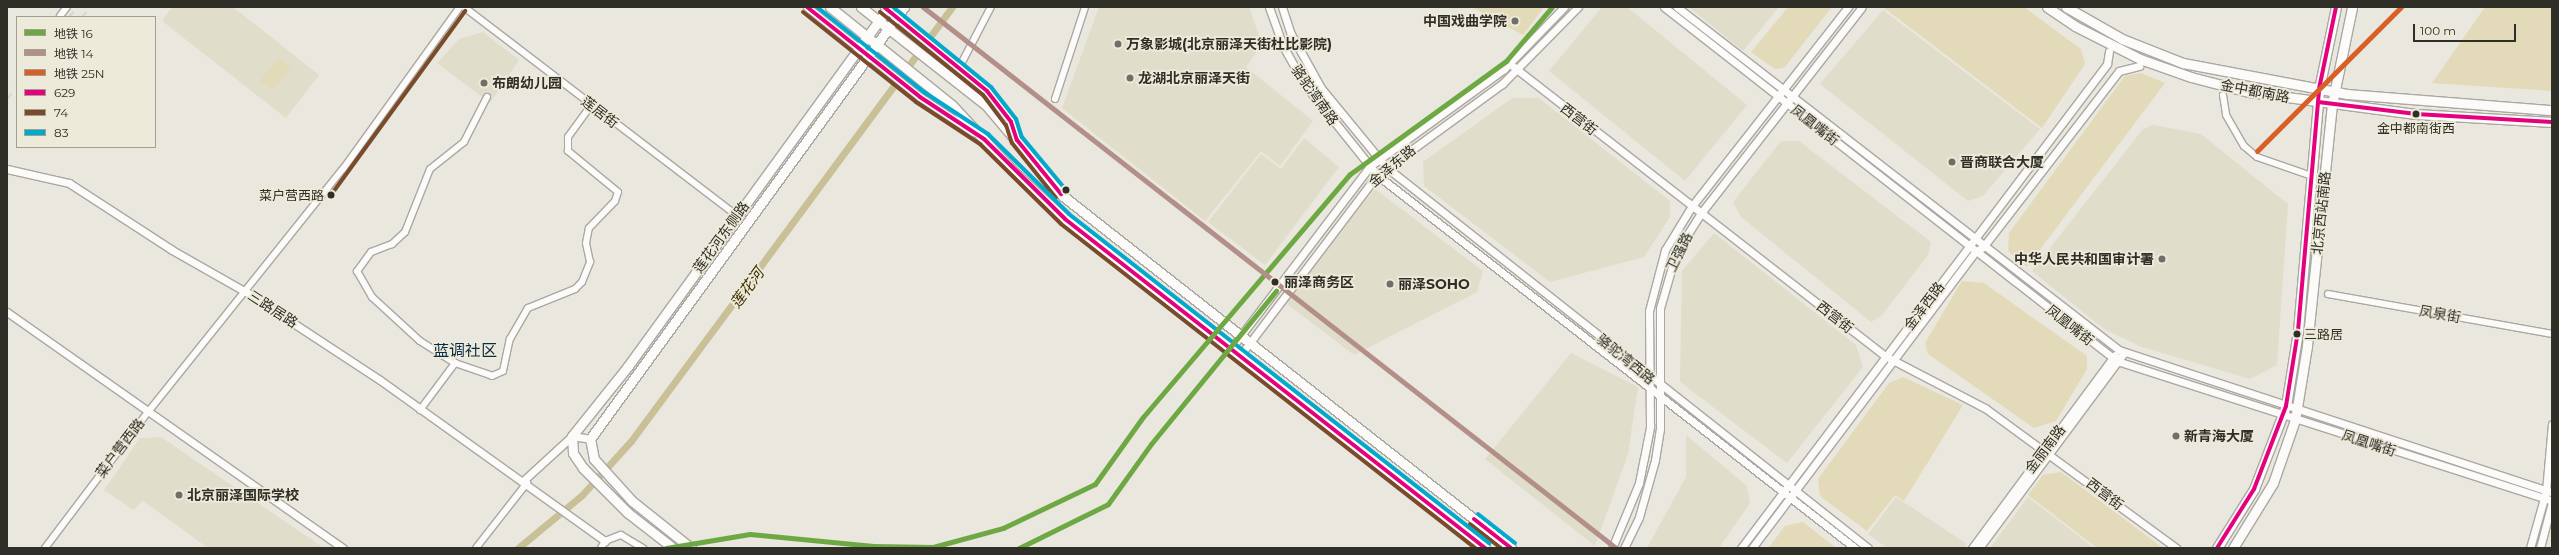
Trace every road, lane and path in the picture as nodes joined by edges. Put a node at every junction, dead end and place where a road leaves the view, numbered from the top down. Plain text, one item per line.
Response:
1 (67, 7) edge
2 (460, 7) edge
3 (464, 7) edge
4 (807, 7) edge
5 (830, 7) edge
6 (861, 7) edge
7 (904, 7) edge
8 (991, 7) edge
9 (1085, 7) edge
10 (1269, 7) edge
11 (1282, 7) edge
12 (1564, 7) edge
13 (1578, 7) edge
14 (1664, 7) edge
15 (1677, 7) edge
16 (1848, 7) edge
17 (1862, 7) edge
18 (2047, 7) edge
19 (2066, 7) edge
20 (2336, 7) edge
21 (2352, 7) edge
22 (887, 8) edge
23 (60, 16) dead end
24 (900, 19) junction
25 (879, 21) junction
26 (888, 28) junction
27 (867, 36) junction
28 (876, 43) junction
29 (858, 47) junction
30 (2109, 51) dead end
31 (867, 54) junction
32 (1510, 64) junction
33 (960, 66) junction
34 (2139, 66) dead end
35 (1518, 71) junction
36 (2319, 89) junction
37 (1783, 90) junction
38 (2334, 92) junction
39 (2223, 95) dead end
40 (1778, 96) junction
41 (1792, 96) junction
42 (487, 97) dead end
43 (1055, 99) dead end
44 (2318, 102) junction
45 (1787, 103) junction
46 (2332, 104) junction
47 (591, 105) junction
48 (2552, 110) edge
49 (2552, 122) edge
50 (984, 139) junction
51 (1017, 140) junction
52 (1379, 159) junction
53 (1370, 166) junction
54 (1386, 167) junction
55 (7, 169) edge
56 (1377, 175) junction
57 (2312, 176) junction
58 (1692, 206) junction
59 (1701, 213) junction
60 (737, 216) junction
61 (1972, 239) junction
62 (1968, 246) junction
63 (1983, 247) junction
64 (1975, 252) junction
65 (246, 292) junction
66 (2328, 294) dead end
67 (7, 312) edge
68 (2552, 334) edge
69 (1240, 337) junction
70 (1249, 343) junction
71 (1230, 350) junction
72 (2121, 352) junction
73 (1885, 356) junction
74 (1239, 357) junction
75 (2115, 360) junction
76 (1892, 361) junction
77 (455, 363) junction
78 (1649, 378) junction
79 (1660, 386) junction
80 (1650, 389) junction
81 (1660, 397) junction
82 (2286, 406) junction
83 (2296, 409) junction
84 (420, 410) junction
85 (148, 412) junction
86 (2283, 416) junction
87 (2295, 420) junction
88 (2552, 424) edge
89 (572, 436) junction
90 (590, 439) junction
91 (2048, 451) junction
92 (525, 482) junction
93 (1788, 486) junction
94 (1794, 491) junction
95 (2549, 491) edge
96 (1783, 492) junction
97 (1789, 497) junction
98 (2544, 499) junction
99 (2552, 502) edge
100 (605, 541) junction
101 (45, 548) edge
102 (343, 548) edge
103 (476, 548) edge
104 (601, 548) edge
105 (643, 548) edge
106 (673, 548) edge
107 (691, 548) edge
108 (1485, 548) edge
109 (1511, 548) edge
110 (1612, 548) edge
111 (1624, 548) edge
112 (1741, 548) edge
113 (1752, 548) edge
114 (1855, 548) edge
115 (1868, 548) edge
116 (1972, 548) edge
117 (1979, 548) edge
118 (2176, 548) edge
119 (2217, 548) edge
120 (2233, 548) edge
121 (2530, 548) edge
122 (2540, 548) edge

1 - 23 street
2 - 65 street, 菜户营西路
3 - 47 street, 莲居街
4 - 29 street
5 - 27 main road
6 - 25 main road
7 - 24 main road, 莲花河东侧路
8 - 33 street
9 - 43 street
10 - 53 street, 骆驼湾南路
11 - 52 street, 骆驼湾南路
12 - 32 street, 金泽东路
13 - 35 street, 金泽东路
14 - 40 street, 凤凰嘴街
15 - 37 street, 凤凰嘴街
16 - 37 street, 卫强路
17 - 41 street, 卫强路
18 - 44 main road, 金中都南路
19 - 36 main road, 金中都南路
20 - 36 main road, 北京西站南路
21 - 38 main road, 北京西站南路
22 - 24 street
22 - 25 main road, 莲花河东侧路
24 - 26 main road, 莲花河东侧路
24 - 33 street
25 - 26 main road
25 - 27 main road, 莲花河东侧路
26 - 28 main road, 莲花河东侧路
26 - 51 main road
27 - 28 main road
27 - 29 main road, 莲花河东侧路
28 - 31 main road, 莲花河东侧路
28 - 50 main road
29 - 31 street
29 - 60 main road, 莲花河东侧路
30 - 61 street, 金泽西路
31 - 50 street
31 - 90 main road, 莲花河东侧路
32 - 35 street, 西营街
32 - 52 street, 金泽东路
33 - 51 street
34 - 63 street, 金泽西路
35 - 54 street, 金泽东路
35 - 58 street, 西营街
36 - 38 main road, 金中都南路
36 - 44 main road, 北京西站南路
37 - 40 street, 卫强路
37 - 41 street, 凤凰嘴街
38 - 46 main road, 北京西站南路
38 - 48 main road, 金中都南路
39 - 57 street
40 - 45 street, 凤凰嘴街
40 - 58 street, 卫强路
41 - 45 street, 卫强路
41 - 61 street, 凤凰嘴街
42 - 77 street
44 - 46 main road, 金中都南路
44 - 57 main road, 北京西站南路
45 - 59 street, 卫强路
45 - 62 street, 凤凰嘴街
46 - 49 main road, 金中都南路
46 - 83 main road, 北京西站南路
47 - 60 street, 莲居街
47 - 77 street
50 - 71 main road
51 - 69 main road
52 - 53 street, 金泽东路
52 - 54 street, 骆驼湾南路
53 - 56 street, 骆驼湾南路
53 - 69 street, 金泽东路
54 - 56 street, 金泽东路
54 - 78 street, 骆驼湾西路
55 - 65 street, 三路居路
56 - 70 street, 金泽东路
56 - 80 street, 骆驼湾西路
57 - 82 main road, 北京西站南路
58 - 59 street, 西营街
58 - 78 street, 卫强路
59 - 73 street, 西营街
59 - 79 street, 卫强路
60 - 89 main road, 莲花河东侧路
61 - 62 street, 金泽西路
61 - 63 street, 凤凰嘴街
62 - 64 street, 凤凰嘴街
62 - 73 street, 金泽西路
63 - 64 street, 金泽西路
63 - 72 street, 凤凰嘴街
64 - 75 street, 凤凰嘴街
64 - 76 street, 金泽西路
65 - 84 street, 三路居路
65 - 85 street, 菜户营西路
66 - 68 street, 凤泉街
67 - 85 street
69 - 70 main road
69 - 71 street, 金泽东路
70 - 74 street, 金泽东路
70 - 109 main road
71 - 74 main road
72 - 75 street, 金丽南路
72 - 82 street, 凤凰嘴街
73 - 76 street, 西营街
73 - 93 street, 金泽西路
74 - 108 main road
75 - 86 street, 凤凰嘴街
75 - 91 street, 金丽南路
76 - 91 street, 西营街
76 - 94 street, 金泽西路
77 - 84 street
78 - 79 street, 骆驼湾西路
78 - 80 street, 卫强路
79 - 81 street, 卫强路
79 - 93 street, 骆驼湾西路
80 - 81 street, 骆驼湾西路
80 - 110 street, 卫强路
81 - 96 street, 骆驼湾西路
81 - 111 street, 卫强路
82 - 83 street, 凤凰嘴街
82 - 86 main road, 北京西站南路
83 - 87 main road, 北京西站南路
83 - 95 street, 凤凰嘴街
84 - 92 street, 三路居路
85 - 101 street, 菜户营西路
85 - 102 street
86 - 87 street, 凤凰嘴街
86 - 119 main road, 北京西站南路
87 - 98 street, 凤凰嘴街
87 - 120 main road, 北京西站南路
88 - 95 street
89 - 90 street
89 - 92 street
89 - 106 main road
90 - 107 main road
91 - 116 street, 金丽南路
91 - 117 street, 金丽南路
91 - 118 street, 西营街
92 - 100 street, 三路居路
92 - 103 street
93 - 94 street, 骆驼湾西路
93 - 96 street, 金泽西路
94 - 97 street, 金泽西路
94 - 115 street, 骆驼湾西路
95 - 98 street
96 - 97 street, 骆驼湾西路
96 - 112 street, 金泽西路
97 - 113 street, 金泽西路
97 - 114 street, 骆驼湾西路
98 - 99 street, 凤凰嘴街
98 - 121 street
99 - 122 street
100 - 104 street
100 - 105 street

